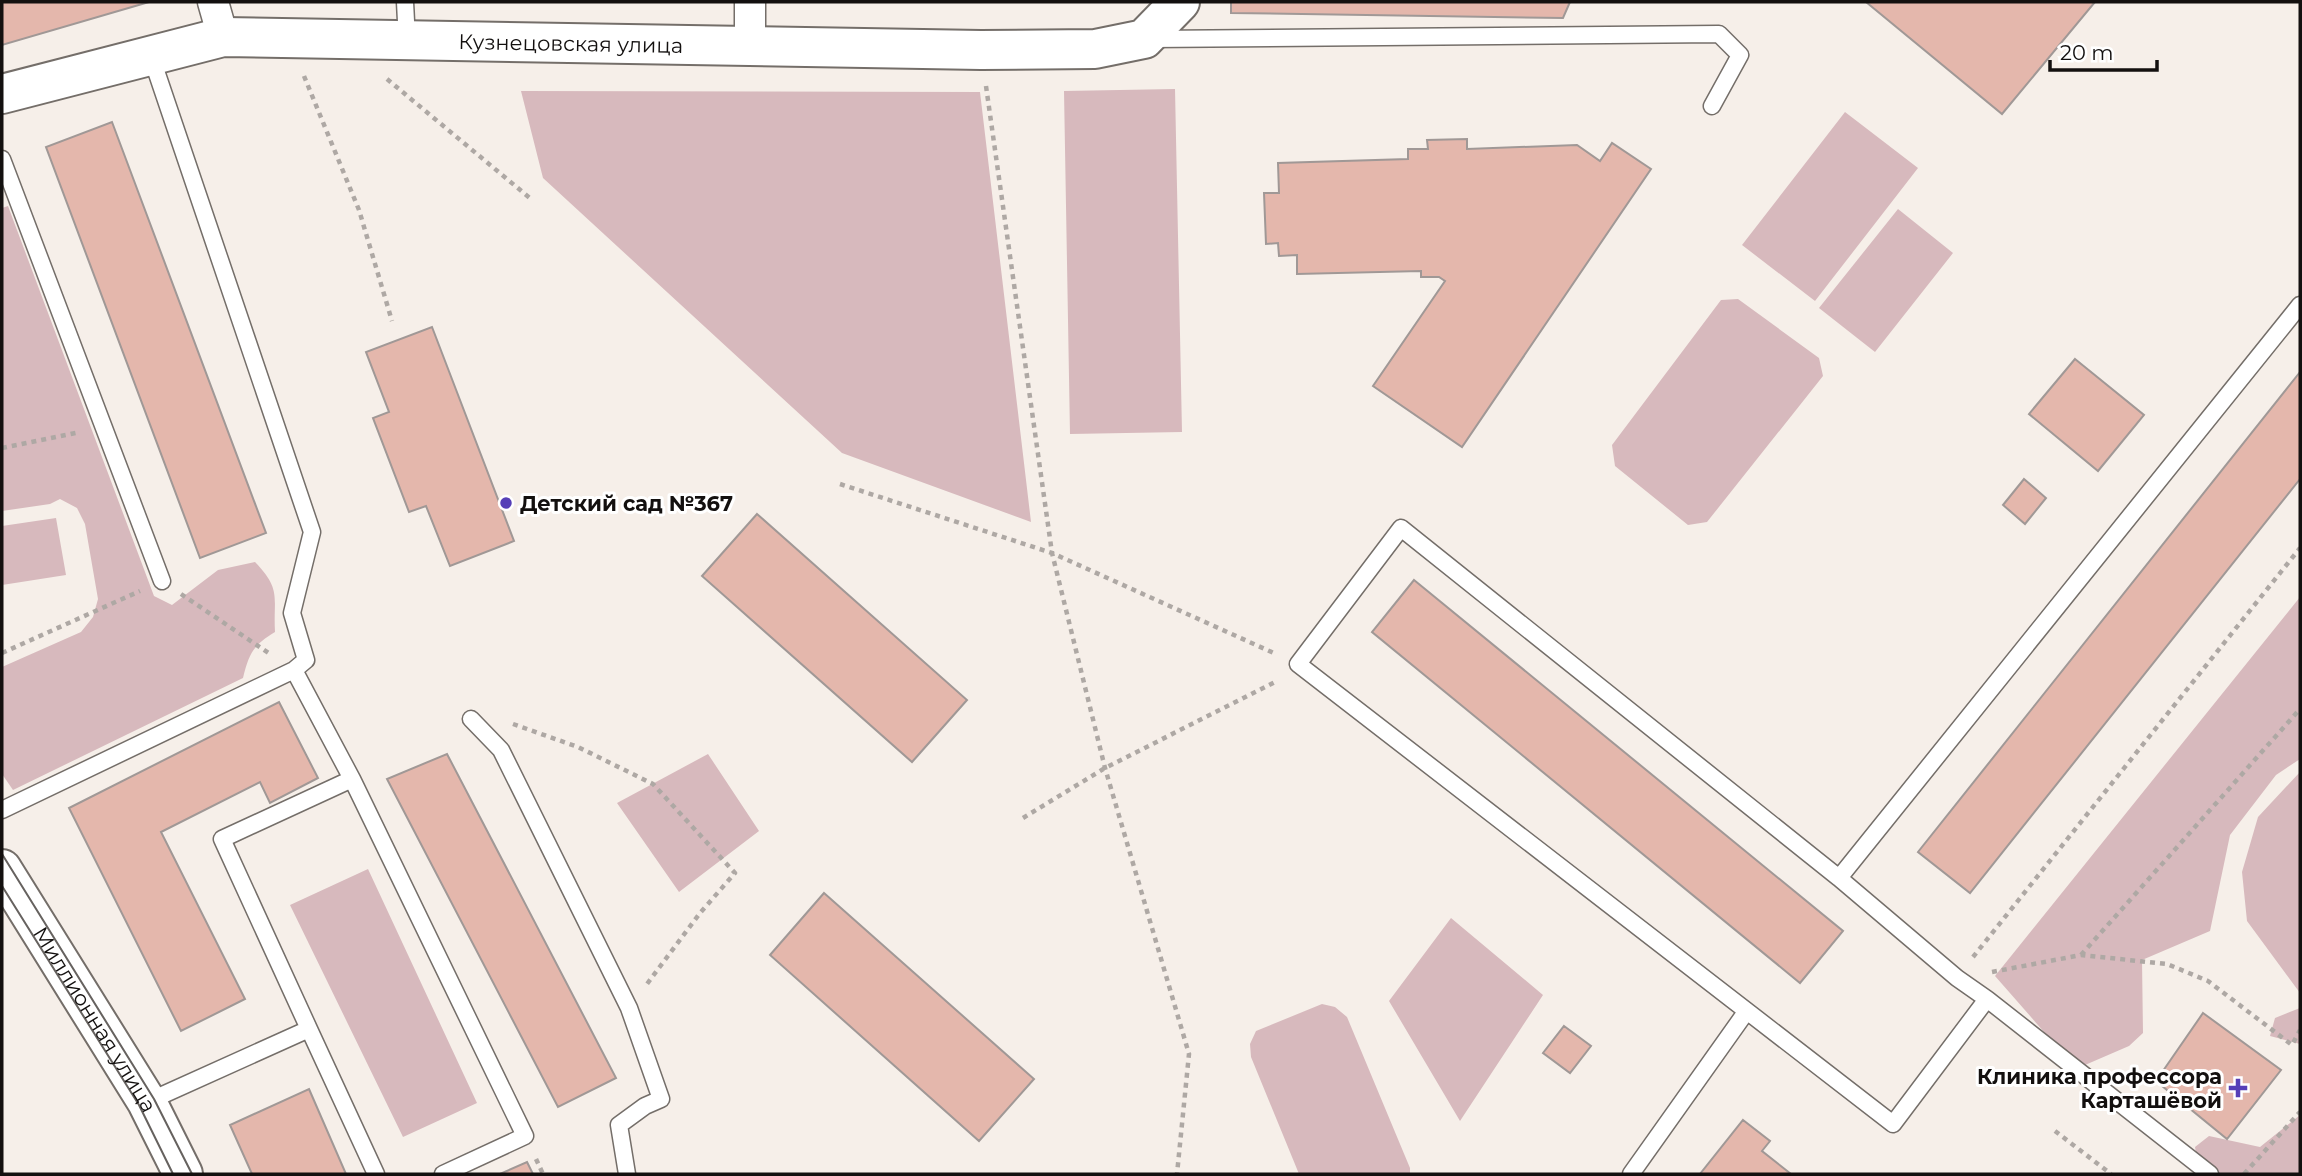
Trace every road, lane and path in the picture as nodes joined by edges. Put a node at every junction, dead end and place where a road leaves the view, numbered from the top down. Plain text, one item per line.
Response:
1 (405, 2) edge
2 (750, 2) edge
3 (1180, 2) edge
4 (218, 20) edge
5 (1144, 39) junction
6 (407, 41) junction
7 (750, 47) junction
8 (152, 56) junction
9 (304, 76) dead end
10 (383, 76) dead end
11 (986, 81) dead end
12 (2, 94) edge
13 (1713, 106) dead end
14 (2, 159) edge
15 (531, 199) dead end
16 (2300, 305) edge
17 (392, 321) dead end
18 (103, 427) junction
19 (2, 448) edge
20 (840, 484) dead end
21 (2300, 548) edge
22 (1052, 553) junction
23 (162, 581) junction
24 (2, 653) edge
25 (1298, 664) junction
26 (294, 670) junction
27 (2300, 709) edge
28 (471, 719) joint
29 (1105, 768) junction
30 (352, 779) junction
31 (2, 810) edge
32 (1023, 818) dead end
33 (2, 869) edge
34 (1839, 878) junction
35 (2081, 955) junction
36 (1957, 978) junction
37 (1987, 999) junction
38 (629, 1008) junction
39 (1746, 1012) junction
40 (309, 1029) junction
41 (2300, 1030) edge
42 (147, 1102) junction
43 (2300, 1112) edge
44 (2055, 1131) dead end
45 (183, 1174) edge
46 (376, 1174) edge
47 (443, 1174) edge
48 (628, 1174) edge
49 (1177, 1174) edge
50 (1631, 1174) edge
51 (2111, 1174) edge
52 (2210, 1174) edge
53 (2244, 1174) edge

1 - 6 lane
2 - 7 street
3 - 5 street
4 - 6 street, Кузнецовская улица
4 - 8 street, Кузнецовская улица
5 - 7 street, Кузнецовская улица
5 - 13 lane
6 - 7 street, Кузнецовская улица
8 - 12 street, Кузнецовская улица
8 - 26 lane
9 - 17 path
10 - 15 path
11 - 22 path
14 - 18 lane
16 - 34 lane
18 - 19 path
18 - 23 lane
20 - 22 path
21 - 36 path
22 - 25 path
22 - 29 path
23 - 24 path
23 - 26 path
25 - 29 path
25 - 34 lane
25 - 39 lane
26 - 30 lane
26 - 31 lane
27 - 35 path
28 - 38 lane
28 - 38 path
29 - 32 path
29 - 49 path
30 - 40 lane
30 - 47 lane
33 - 42 street, Миллионная улица
34 - 36 lane
35 - 36 path
35 - 41 path
36 - 37 lane
37 - 39 lane
37 - 52 lane
38 - 48 lane
39 - 50 lane
40 - 42 lane
40 - 46 lane
42 - 45 street, Миллионная улица
43 - 53 path
44 - 51 path

